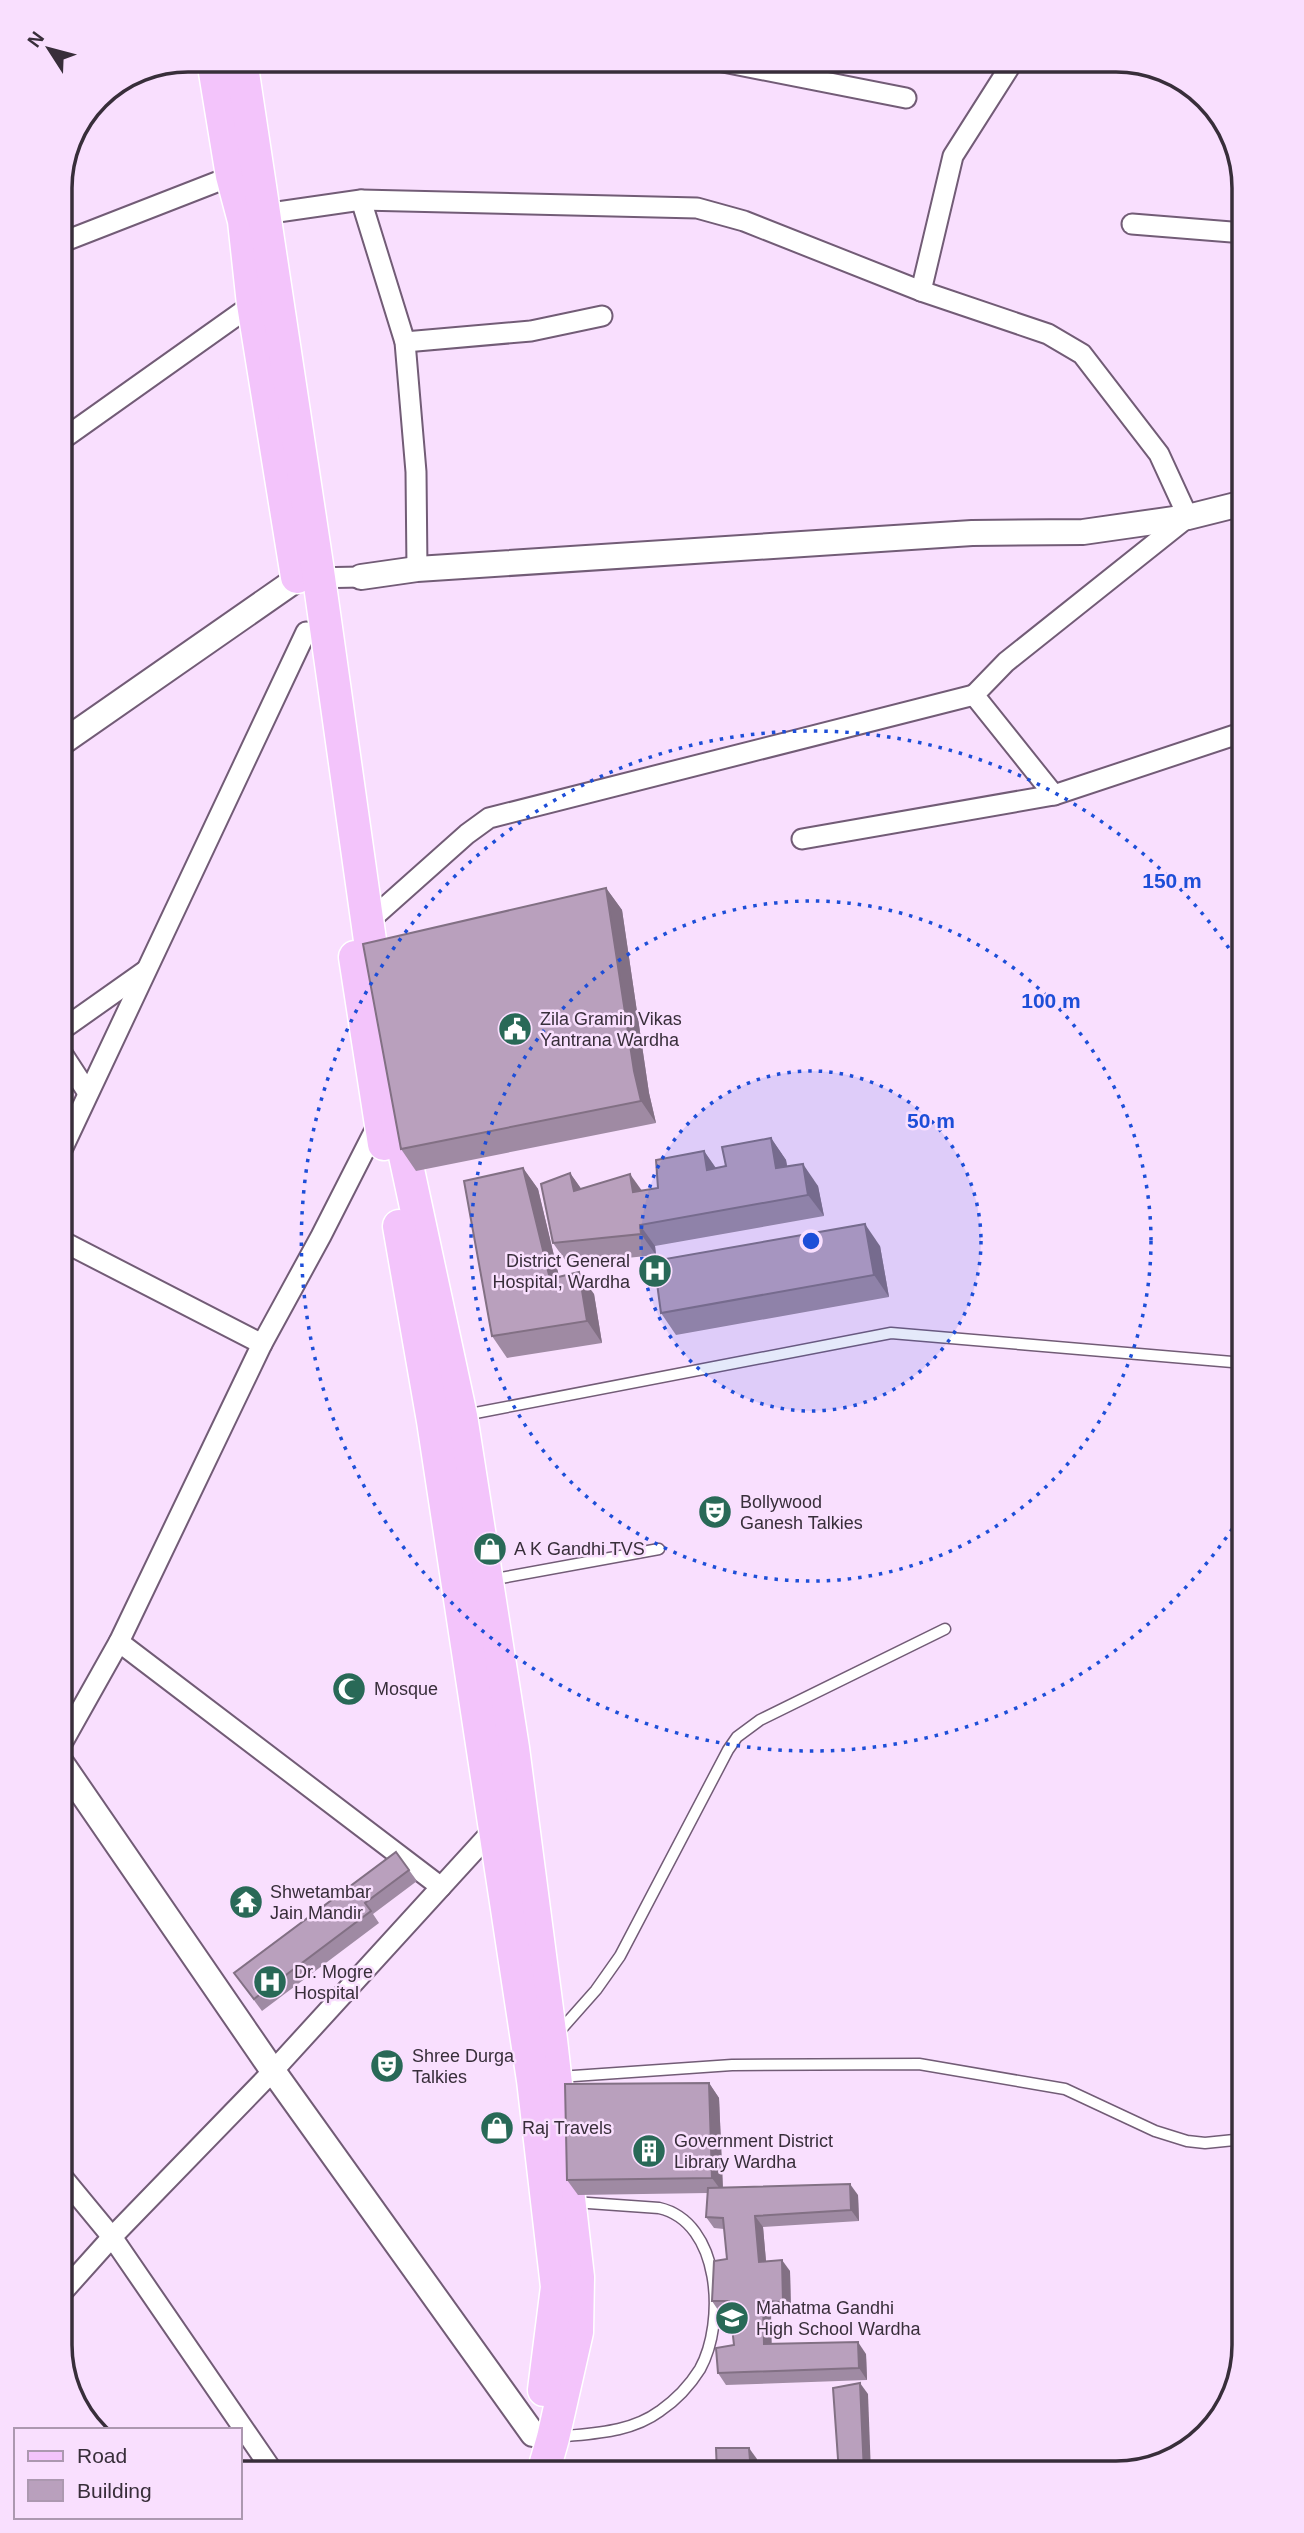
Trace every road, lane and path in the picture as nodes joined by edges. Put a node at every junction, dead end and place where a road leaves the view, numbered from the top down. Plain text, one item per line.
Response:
1 (215, 72) edge
2 (243, 72) edge
3 (774, 72) edge
4 (1002, 72) edge
5 (906, 98) dead end
6 (232, 176) junction
7 (361, 200) junction
8 (264, 214) junction
9 (1132, 224) dead end
10 (1232, 232) edge
11 (72, 238) edge
12 (921, 291) junction
13 (253, 304) junction
14 (602, 316) dead end
15 (405, 342) junction
16 (72, 432) edge
17 (1232, 506) edge
18 (1188, 517) junction
19 (417, 569) junction
20 (361, 577) joint
21 (308, 578) junction
22 (306, 632) junction
23 (974, 695) junction
24 (72, 736) edge
25 (1232, 736) edge
26 (1054, 795) junction
27 (802, 839) dead end
28 (367, 923) junction
29 (146, 970) junction
30 (72, 1022) edge
31 (72, 1068) edge
32 (88, 1093) junction
33 (386, 1108) junction
34 (72, 1128) edge
35 (72, 1246) edge
36 (262, 1344) junction
37 (1232, 1362) edge
38 (461, 1416) junction
39 (659, 1549) dead end
40 (486, 1581) junction
41 (945, 1629) dead end
42 (119, 1642) junction
43 (72, 1726) edge
44 (72, 1778) edge
45 (494, 1829) junction
46 (441, 1887) junction
47 (551, 2040) junction
48 (273, 2071) junction
49 (555, 2077) junction
50 (1232, 2140) edge
51 (72, 2189) edge
52 (570, 2202) junction
53 (112, 2237) junction
54 (72, 2282) edge
55 (543, 2436) junction
56 (266, 2461) edge
57 (530, 2461) edge
58 (543, 2461) edge

1 - 6 main road
2 - 8 main road
3 - 5 street
4 - 12 street
6 - 11 street
6 - 13 main road
7 - 8 street
7 - 12 street
7 - 15 street
8 - 21 main road
9 - 10 street
12 - 18 street
13 - 16 street
13 - 21 main road
14 - 15 street
15 - 19 street
17 - 18 street
18 - 19 street
18 - 23 street
19 - 20 street
20 - 21 street
21 - 22 main road
21 - 24 street
21 - 28 main road
22 - 29 street
22 - 33 main road
23 - 26 street
23 - 28 street
25 - 26 street
26 - 27 street
28 - 33 main road
29 - 30 street
29 - 32 street
31 - 32 street
32 - 34 street
33 - 36 street
33 - 38 main road
33 - 45 main road
35 - 36 street
36 - 42 street
37 - 38 lane
38 - 40 main road
39 - 40 lane
40 - 47 main road
41 - 47 lane
42 - 43 street
42 - 46 street
44 - 48 street
45 - 46 street
45 - 55 main road
46 - 48 street
47 - 49 main road
48 - 53 street
48 - 55 street
49 - 50 lane
49 - 52 main road
51 - 53 street
52 - 55 main road
52 - 55 lane
53 - 54 street
53 - 56 street
55 - 57 main road
55 - 58 main road

